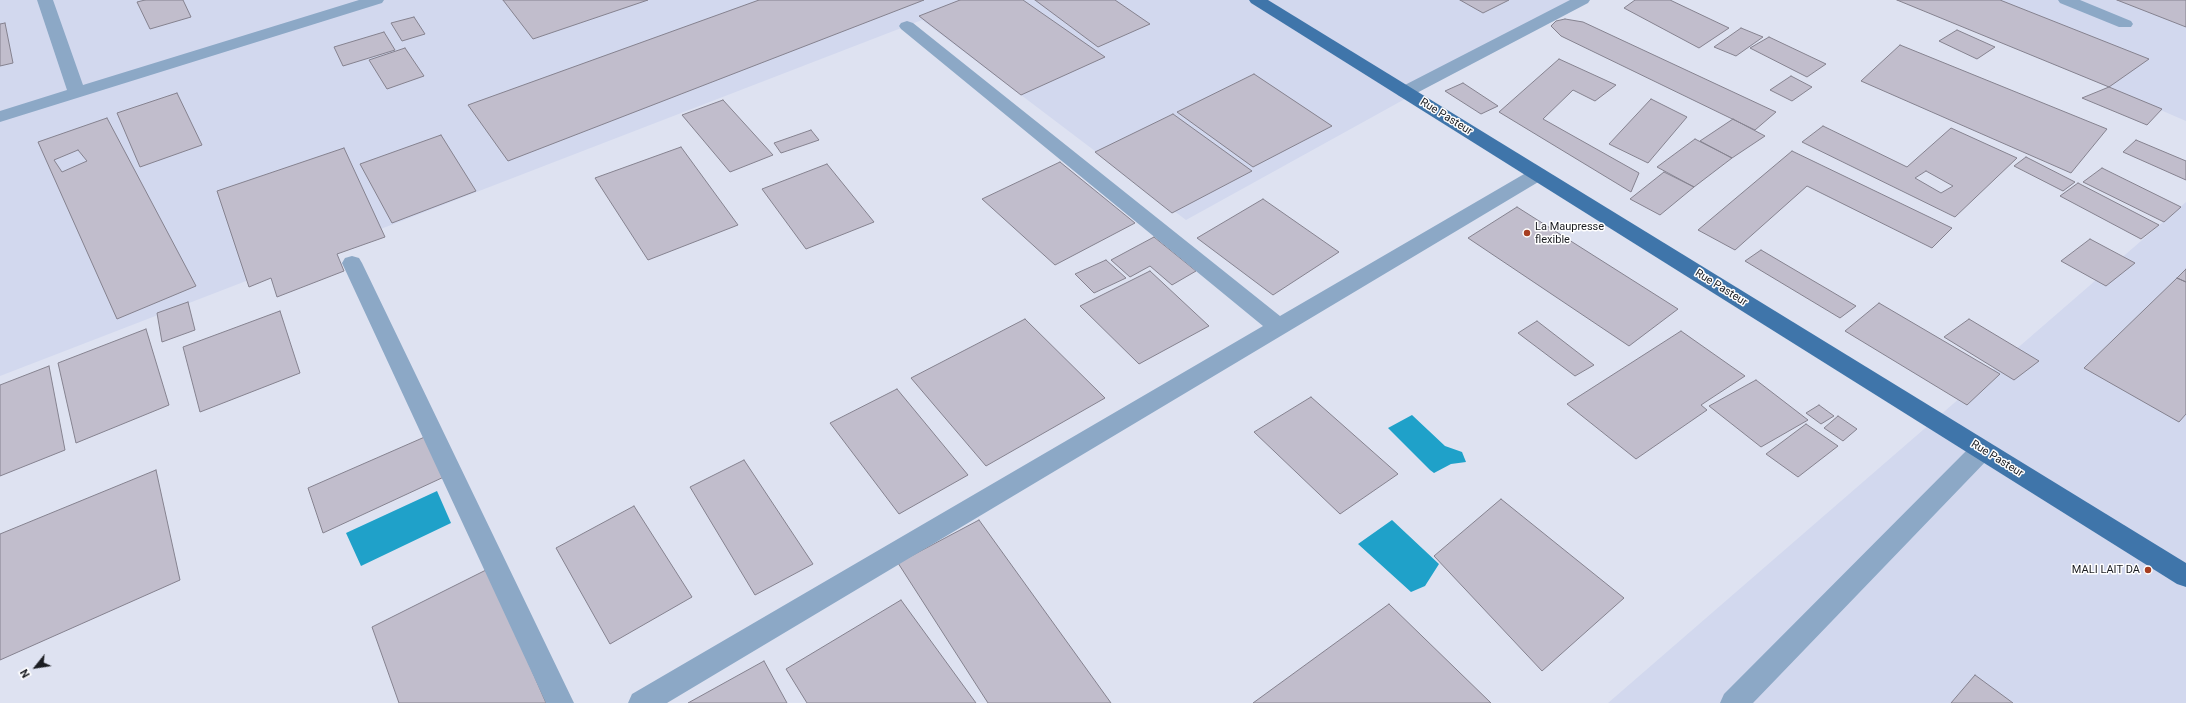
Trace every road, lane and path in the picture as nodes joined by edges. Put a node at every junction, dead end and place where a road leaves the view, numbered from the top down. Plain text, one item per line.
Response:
1 (45, 0) edge
2 (376, 0) edge
3 (1257, 0) edge
4 (1582, 0) edge
5 (2066, 0) edge
6 (2125, 24) dead end
7 (907, 26) dead end
8 (1405, 92) junction
9 (77, 93) junction
10 (0, 117) edge
11 (1538, 174) junction
12 (352, 262) dead end
13 (1279, 327) junction
14 (1982, 450) junction
15 (2186, 576) edge
16 (560, 703) edge
17 (642, 703) edge
18 (1734, 703) edge

1 - 9 street
2 - 9 street
3 - 8 main road, Rue Pasteur
4 - 8 street
5 - 6 street
7 - 13 street
8 - 11 main road, Rue Pasteur
9 - 10 street
11 - 13 street
11 - 14 main road, Rue Pasteur
12 - 16 street
13 - 17 street
14 - 15 main road, Rue Pasteur
14 - 18 street

